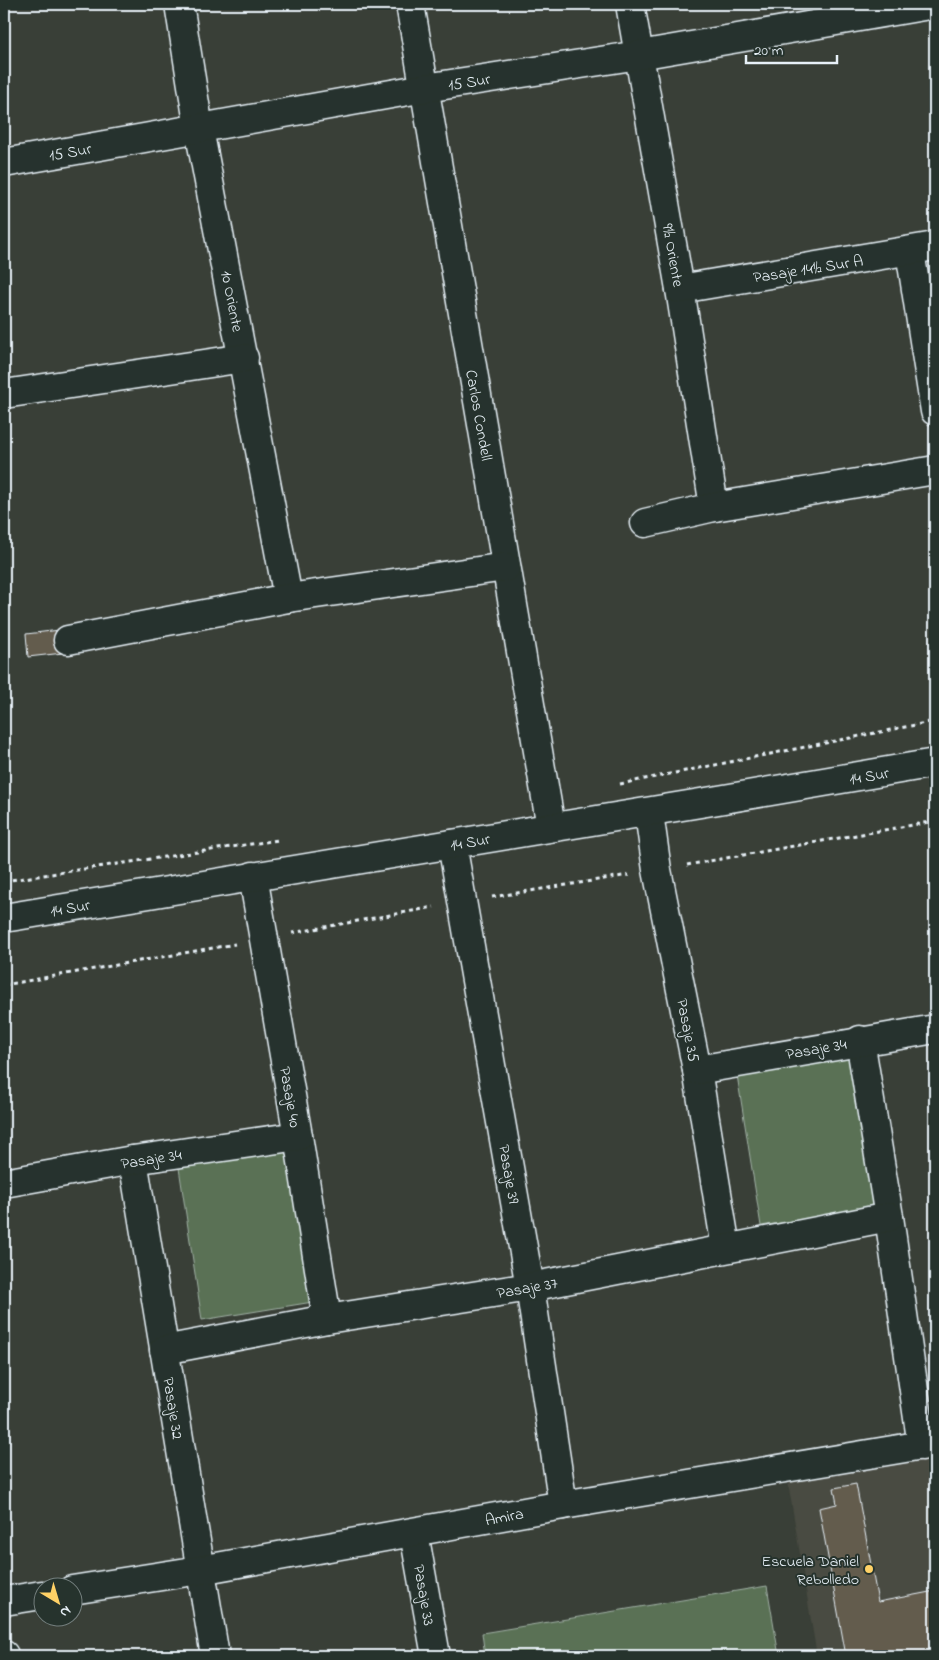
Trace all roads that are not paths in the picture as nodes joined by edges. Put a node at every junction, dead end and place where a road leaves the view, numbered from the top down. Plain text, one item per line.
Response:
1 (179, 4) edge
2 (410, 4) edge
3 (630, 4) edge
4 (935, 4) edge
5 (639, 55) junction
6 (425, 88) junction
7 (200, 129) junction
8 (4, 163) edge
9 (922, 248) edge
10 (680, 289) junction
11 (244, 358) junction
12 (4, 394) edge
13 (935, 411) edge
14 (935, 470) edge
15 (714, 507) junction
16 (645, 522) dead end
17 (506, 567) junction
18 (288, 598) junction
19 (68, 640) dead end
20 (935, 763) edge
21 (649, 813) junction
22 (551, 827) junction
23 (452, 844) junction
24 (253, 876) junction
25 (4, 918) edge
26 (935, 1029) edge
27 (860, 1040) junction
28 (697, 1070) junction
29 (298, 1136) junction
30 (133, 1160) junction
31 (4, 1182) edge
32 (889, 1216) junction
33 (726, 1248) junction
34 (530, 1287) junction
35 (327, 1319) junction
36 (164, 1350) junction
37 (929, 1444) edge
38 (563, 1505) junction
39 (414, 1533) junction
40 (200, 1570) junction
41 (82, 1588) edge
42 (32, 1596) edge
43 (4, 1600) edge
44 (215, 1656) edge
45 (436, 1656) edge

1 - 7 street, 10 Oriente
2 - 6 street, Carlos Condell
3 - 5 street, 9½ Oriente
4 - 5 street, 15 Sur
5 - 6 street, 15 Sur
5 - 10 street, 9½ Oriente
6 - 7 street, 15 Sur
6 - 17 street, Carlos Condell
7 - 8 street, 15 Sur
7 - 11 street, 10 Oriente
9 - 10 street, Pasaje 14½ Sur A
9 - 13 street
10 - 15 street, 9½ Oriente
11 - 12 street
11 - 18 street, 10 Oriente
14 - 15 street
15 - 16 street
17 - 18 street
17 - 22 street, Carlos Condell
18 - 19 street
20 - 21 street, 14 Sur
21 - 22 street, 14 Sur
21 - 28 street, Pasaje 35
22 - 23 street, 14 Sur
23 - 24 street, 14 Sur
23 - 34 street, Pasaje 39
24 - 25 street, 14 Sur
24 - 29 street, Pasaje 40
26 - 27 street, Pasaje 34
27 - 28 street, Pasaje 34
27 - 32 street
28 - 33 street, Pasaje 35
29 - 30 street, Pasaje 34
29 - 35 street, Pasaje 40
30 - 31 street, Pasaje 34
30 - 36 street, Pasaje 32
32 - 33 street, Pasaje 37
32 - 37 street
33 - 34 street, Pasaje 37
34 - 35 street, Pasaje 37
34 - 38 street, Pasaje 39
35 - 36 street, Pasaje 37
36 - 40 street, Pasaje 32
37 - 38 street, Amira
38 - 39 street, Amira
39 - 40 street, Amira
39 - 45 street, Pasaje 33
40 - 41 street, Amira
40 - 44 street, Pasaje 32
42 - 43 street

